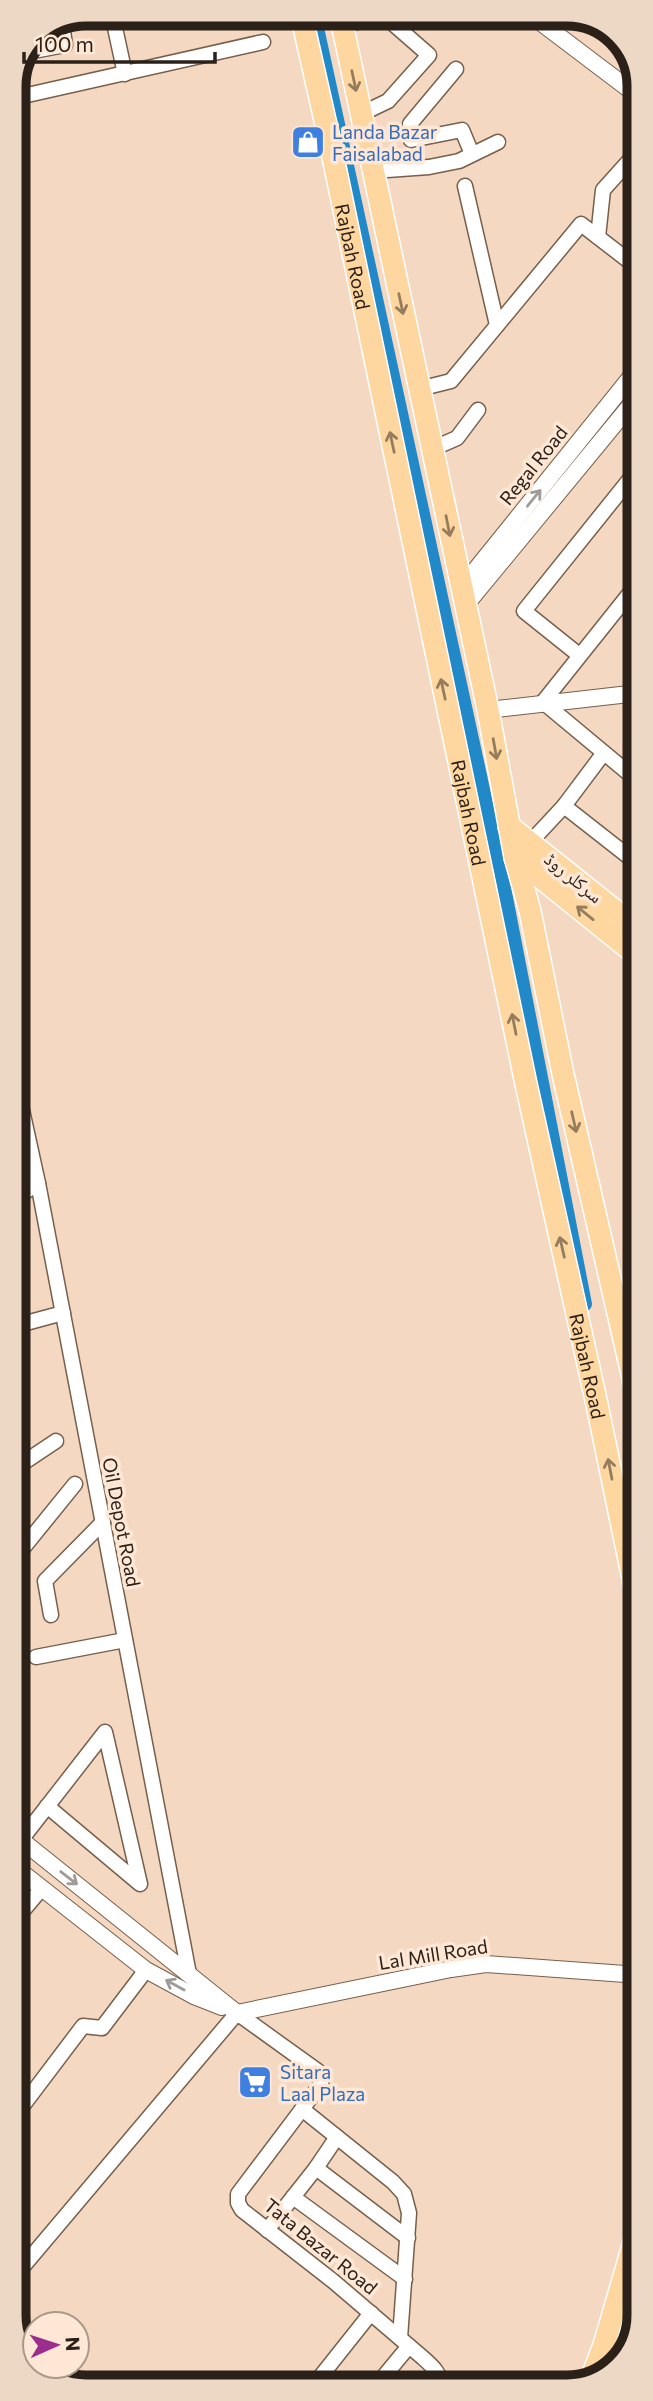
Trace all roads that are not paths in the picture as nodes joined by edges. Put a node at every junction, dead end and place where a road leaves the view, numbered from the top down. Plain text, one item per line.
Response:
1 (115, 26) edge
2 (304, 26) edge
3 (342, 26) edge
4 (396, 26) edge
5 (546, 26) edge
6 (63, 31) edge
7 (263, 42) dead end
8 (39, 50) edge
9 (456, 69) dead end
10 (125, 74) junction
11 (627, 88) edge
12 (26, 95) edge
13 (361, 125) junction
14 (332, 138) junction
15 (498, 142) dead end
16 (472, 154) junction
17 (627, 165) edge
18 (373, 171) junction
19 (465, 186) dead end
20 (598, 237) junction
21 (627, 259) edge
22 (497, 325) junction
23 (627, 382) edge
24 (419, 389) junction
25 (627, 409) edge
26 (478, 410) dead end
27 (432, 449) junction
28 (627, 483) edge
29 (627, 596) edge
30 (463, 598) junction
31 (579, 655) junction
32 (627, 694) edge
33 (543, 702) junction
34 (488, 710) junction
35 (603, 754) junction
36 (627, 773) edge
37 (564, 806) junction
38 (509, 826) junction
39 (531, 843) junction
40 (627, 855) edge
41 (515, 857) junction
42 (560, 893) junction
43 (530, 911) junction
44 (627, 920) edge
45 (627, 947) edge
46 (560, 1074) junction
47 (529, 1083) junction
48 (26, 1128) edge
49 (26, 1177) edge
50 (38, 1183) junction
51 (26, 1191) edge
52 (63, 1313) junction
53 (26, 1322) edge
54 (627, 1354) edge
55 (56, 1441) dead end
56 (26, 1461) edge
57 (75, 1484) dead end
58 (103, 1522) junction
59 (26, 1544) edge
60 (627, 1550) edge
61 (51, 1615) dead end
62 (125, 1640) junction
63 (36, 1657) dead end
64 (47, 1806) junction
65 (26, 1829) edge
66 (26, 1844) edge
67 (26, 1876) edge
68 (42, 1888) junction
69 (26, 1907) edge
70 (146, 1970) junction
71 (189, 1973) junction
72 (627, 1974) edge
73 (237, 2013) junction
74 (26, 2101) edge
75 (302, 2109) junction
76 (337, 2137) junction
77 (316, 2168) junction
78 (293, 2197) junction
79 (267, 2230) junction
80 (408, 2238) junction
81 (26, 2263) edge
82 (405, 2279) junction
83 (627, 2293) edge
84 (371, 2314) junction
85 (405, 2342) junction
86 (618, 2346) edge
87 (322, 2375) edge
88 (383, 2375) edge
89 (438, 2375) edge

1 - 10 street
2 - 14 main road, Rajbah Road
3 -> 13 main road, Rajbah Road
4 - 13 street
5 - 11 street
6 - 8 street
7 - 10 street
9 - 16 street
10 - 12 street
13 - 14 main road
13 - 18 main road, Rajbah Road
47 -> 14 main road, Rajbah Road
15 - 16 street
16 - 18 street
17 - 20 street
18 -> 24 main road, Rajbah Road
19 - 22 street
20 - 21 street
20 - 22 street
22 - 24 street
30 -> 23 street, Regal Road
24 - 27 main road, Rajbah Road
25 - 30 street, Regal Road
26 - 27 street
27 -> 30 main road, Rajbah Road
28 - 31 street
29 - 31 street
30 - 34 main road, Rajbah Road
31 - 33 street
32 - 33 street
33 - 34 street
33 - 35 street
34 -> 38 main road, Rajbah Road
35 - 36 street
35 - 37 street
37 - 39 street
37 - 40 street
38 - 39 main road, سرکلر روڈ
38 - 41 main road, Rajbah Road
39 - 41 street
39 - 44 main road, سرکلر روڈ
41 - 42 main road
41 - 43 main road, Rajbah Road
42 - 43 main road
45 -> 42 main road
43 - 46 main road, Rajbah Road
46 - 47 main road
46 -> 54 main road, Rajbah Road
60 -> 47 main road, Rajbah Road
48 - 50 street, Oil Depot Road
49 - 50 street
50 - 51 street
50 - 52 street, Oil Depot Road
52 - 53 street
52 - 58 street, Oil Depot Road
55 - 56 street
57 - 59 street
58 - 61 street
58 - 62 street, Oil Depot Road
62 - 63 street
62 - 71 street, Oil Depot Road
64 - 64 street
64 - 65 street
66 -> 71 street, Tata Bazar Road
67 - 68 street, Tata Bazar Road
68 - 69 street
68 - 70 street, Tata Bazar Road
73 -> 70 street, Tata Bazar Road
70 - 74 street
71 - 73 street, Tata Bazar Road
72 - 73 street, Lal Mill Road
73 - 75 street, Tata Bazar Road
73 - 81 street
75 - 76 street
75 - 79 street, Tata Bazar Road
76 - 77 street
76 - 80 street
77 - 78 street
77 - 80 street
78 - 79 street
78 - 82 street
79 - 84 street, Tata Bazar Road
80 - 82 street
82 - 85 street
83 - 86 main road
84 - 85 street, Tata Bazar Road
84 - 87 street
85 - 88 street
85 - 89 street, Tata Bazar Road

